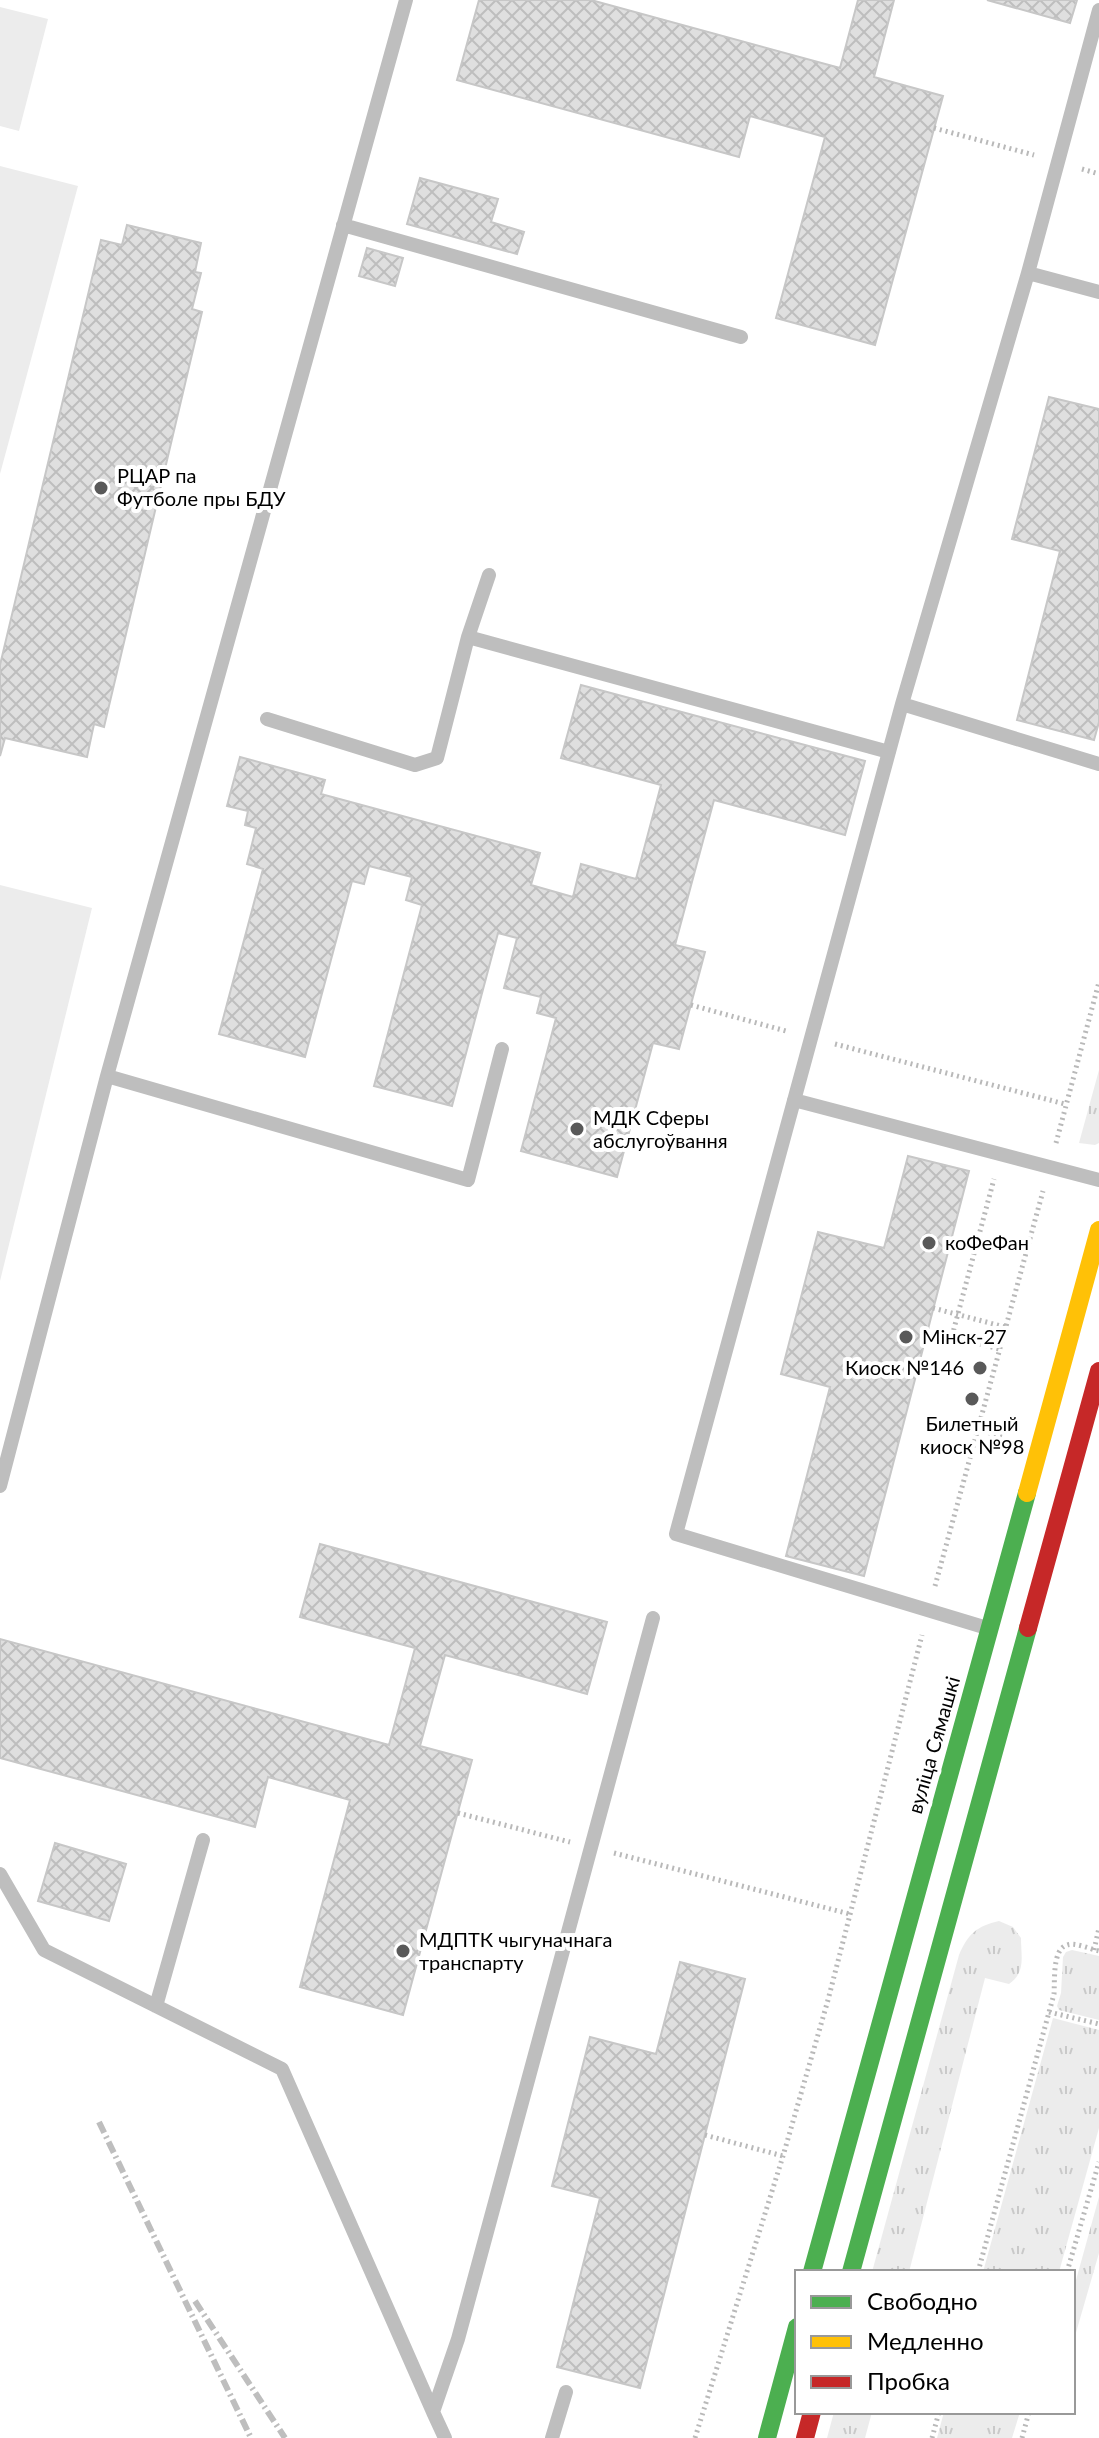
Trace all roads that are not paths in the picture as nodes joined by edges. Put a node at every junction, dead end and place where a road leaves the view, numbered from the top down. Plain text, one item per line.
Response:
1 (406, 0) edge
2 (1099, 10) edge
3 (343, 225) junction
4 (1028, 273) junction
5 (1099, 292) edge
6 (741, 337) dead end
7 (489, 575) dead end
8 (468, 637) junction
9 (902, 704) junction
10 (267, 719) dead end
11 (889, 752) junction
12 (1099, 764) edge
13 (502, 1049) dead end
14 (107, 1076) junction
15 (794, 1100) junction
16 (1099, 1180) edge
17 (1099, 1230) edge
18 (1099, 1371) edge
19 (0, 1486) edge
20 (653, 1618) dead end
21 (1007, 1634) junction
22 (203, 1840) dead end
23 (0, 1874) edge
24 (156, 2006) junction
25 (813, 2270) edge
26 (851, 2270) edge
27 (795, 2334) edge
28 (566, 2392) dead end
29 (433, 2412) junction
30 (811, 2414) edge
31 (445, 2438) edge
32 (552, 2438) edge
33 (767, 2438) edge
34 (805, 2438) edge

1 - 3 lane
2 - 4 lane
3 - 6 lane
3 - 14 lane
4 - 5 lane
4 - 9 lane
7 - 8 lane
8 - 10 lane
8 - 11 lane
9 - 11 lane
9 - 12 lane
11 - 15 lane
13 - 14 lane
14 - 19 lane
15 - 16 lane
15 - 21 lane
17 - 21 main road, вуліца Сямашкі
18 - 21 main road, вуліца Сямашкі
20 - 29 lane
21 - 25 main road, вуліца Сямашкі
21 - 26 main road, вуліца Сямашкі
22 - 24 lane
23 - 24 lane
24 - 29 lane
27 - 33 main road
28 - 32 lane
29 - 31 lane
30 - 34 main road

